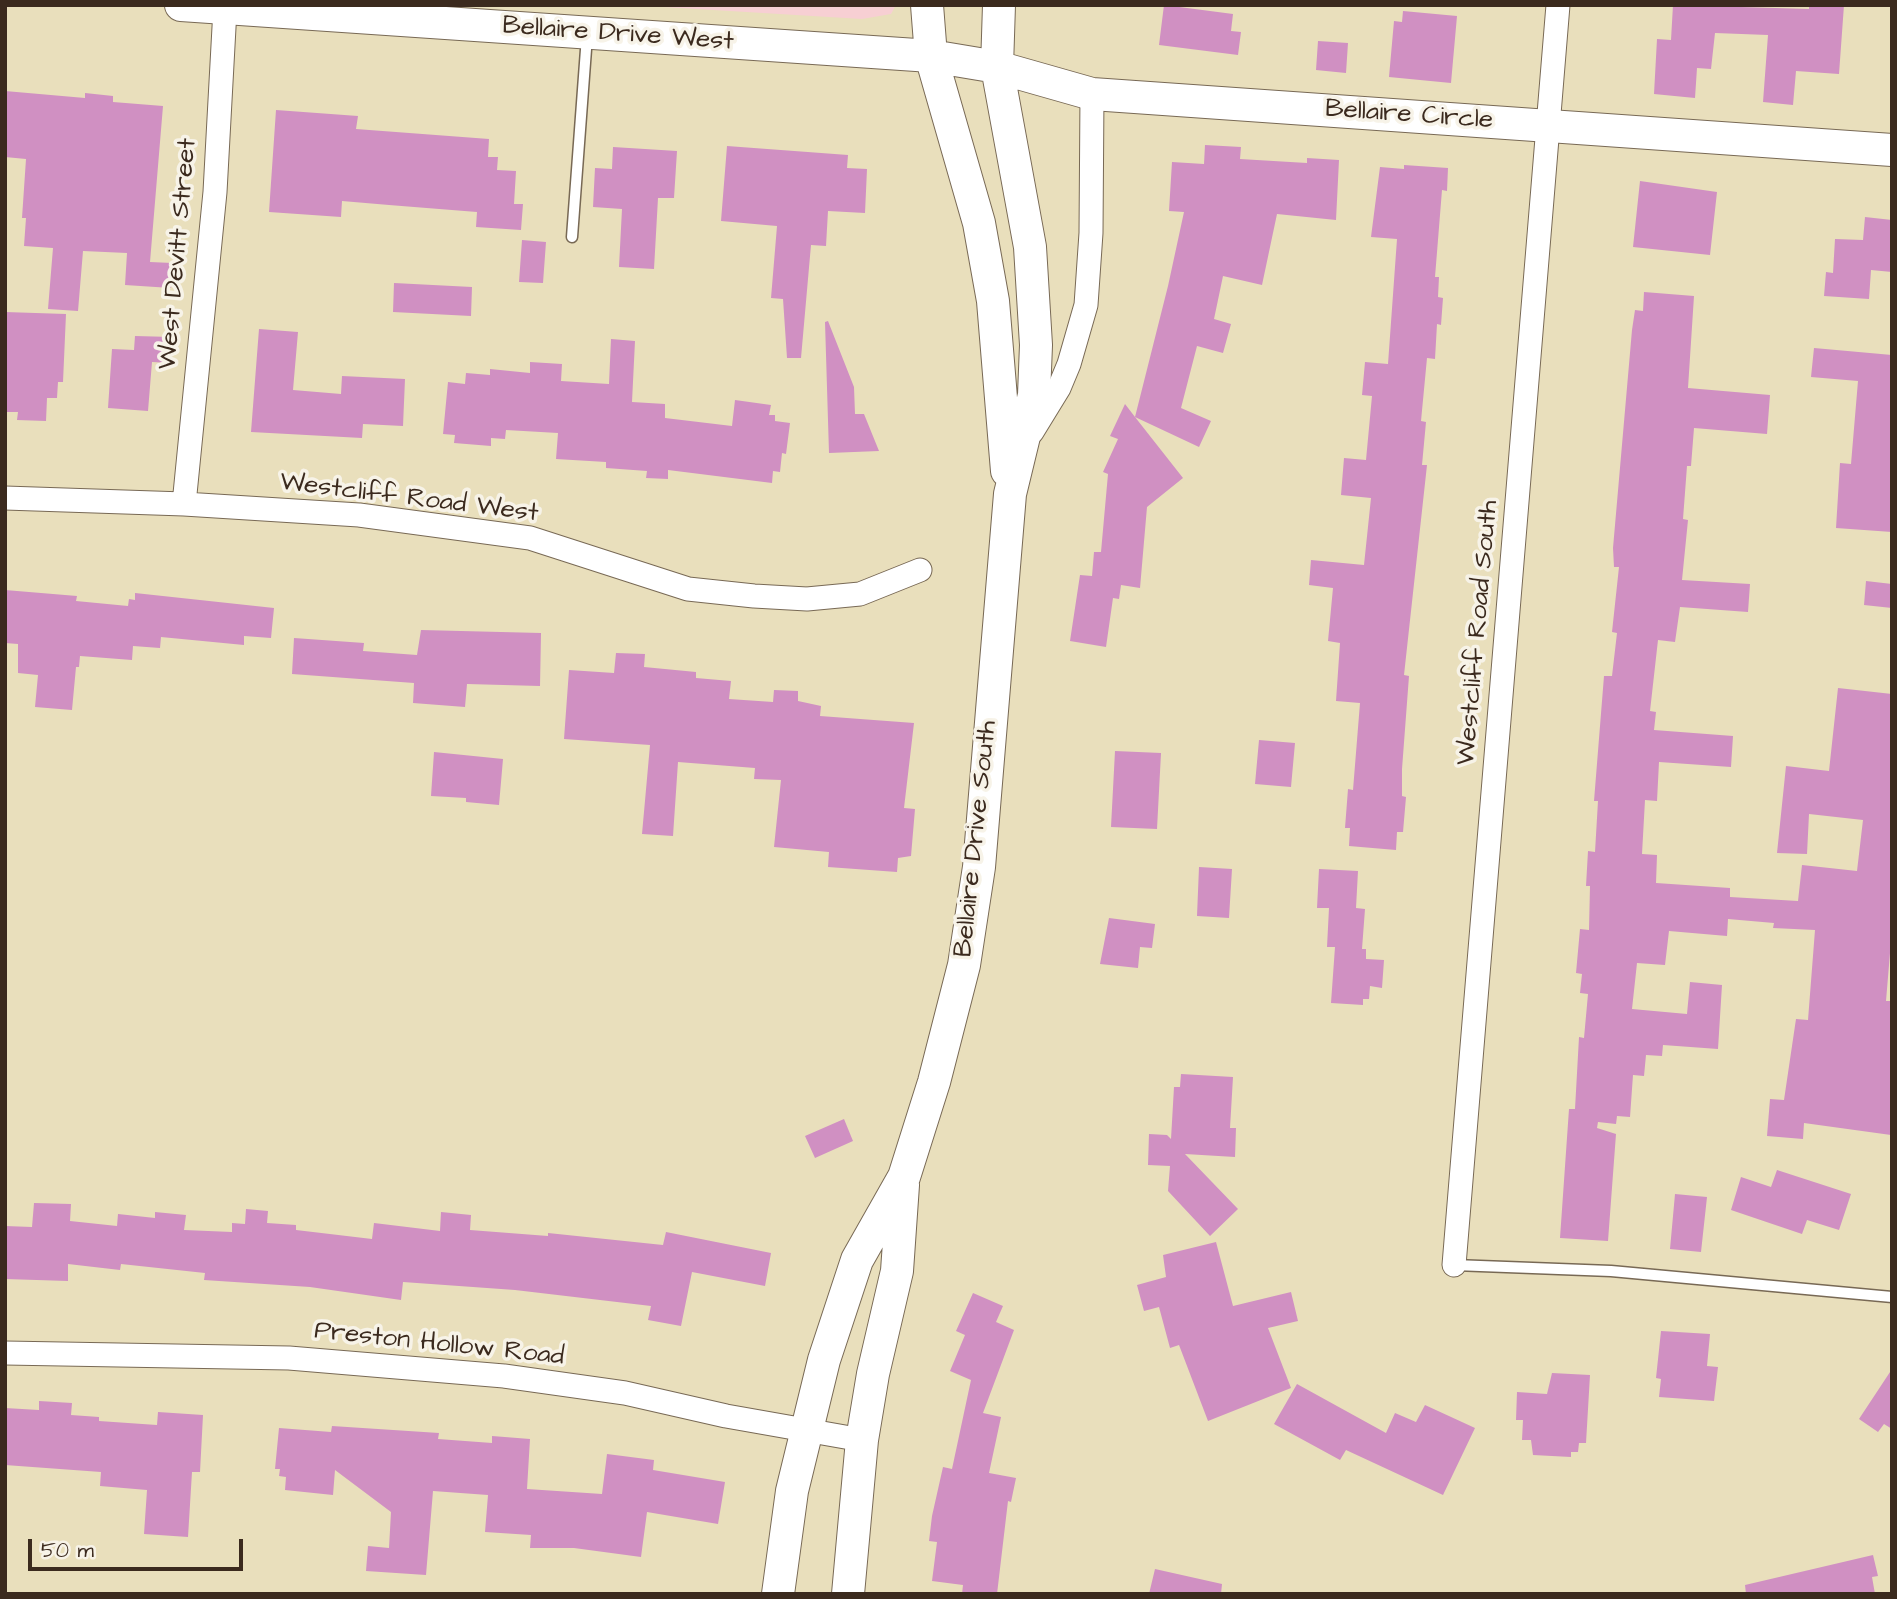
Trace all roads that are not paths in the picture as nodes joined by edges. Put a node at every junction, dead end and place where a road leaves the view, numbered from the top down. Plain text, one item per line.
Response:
1 (181, 5) edge
2 (927, 5) edge
3 (999, 5) edge
4 (1558, 5) edge
5 (225, 9) junction
6 (587, 33) junction
7 (930, 56) junction
8 (997, 67) junction
9 (1092, 94) junction
10 (1548, 126) junction
11 (1892, 150) edge
12 (572, 237) dead end
13 (1020, 451) junction
14 (1010, 494) junction
15 (5, 498) edge
16 (184, 504) junction
17 (920, 570) dead end
18 (904, 1177) junction
19 (1454, 1265) joint
20 (1892, 1297) edge
21 (5, 1353) edge
22 (805, 1430) junction
23 (862, 1440) junction
24 (778, 1594) edge
25 (848, 1594) edge

1 - 5 main road, Bellaire Drive West
2 - 7 main road, Bellaire Drive South
3 - 8 main road, Bellaire Drive South
4 - 10 street, Westcliff Road South
5 - 6 main road, Bellaire Drive West
5 - 16 street, West Devitt Street
6 - 7 main road, Bellaire Drive West
6 - 12 lane
7 - 8 main road, Bellaire Circle
7 - 14 main road, Bellaire Drive South
8 - 9 main road, Bellaire Circle
8 - 13 main road, Bellaire Drive South
9 - 10 main road, Bellaire Circle
9 - 13 street, Bellaire Drive South
10 - 11 main road, Bellaire Circle
10 - 19 street, Westcliff Road South
13 - 14 main road, Bellaire Drive South
14 - 18 main road, Bellaire Drive South
15 - 16 street, Westcliff Road West
16 - 17 street, Westcliff Road West
18 - 22 main road, Bellaire Drive South
18 - 23 main road, Bellaire Drive South
19 - 20 lane
21 - 22 street, Preston Hollow Road
22 - 23 street, Preston Hollow Road
22 - 24 main road, Bellaire Drive South
23 - 25 main road, Bellaire Drive South

